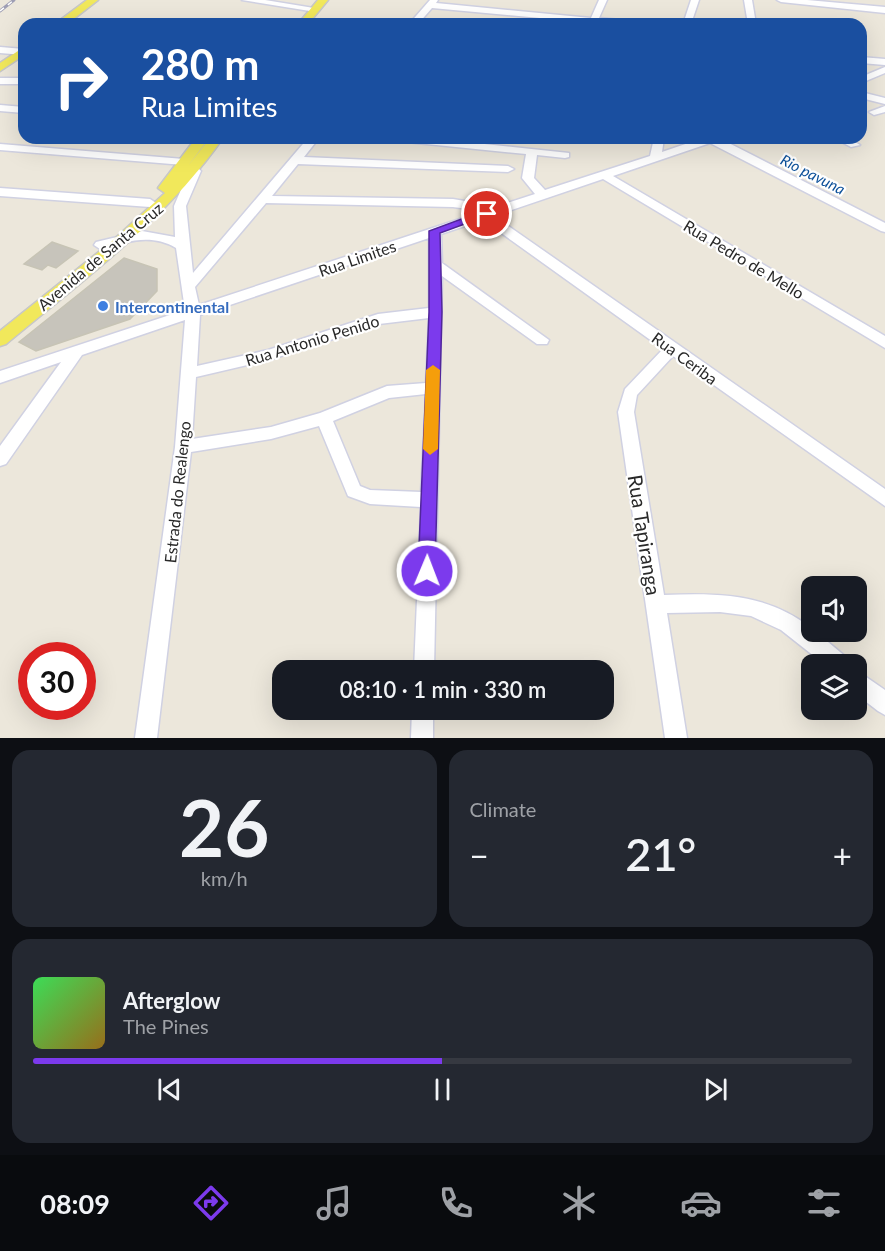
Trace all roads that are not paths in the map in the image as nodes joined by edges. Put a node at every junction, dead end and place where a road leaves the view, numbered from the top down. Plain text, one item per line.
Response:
1 (93, 0) edge
2 (246, 0) edge
3 (323, 0) edge
4 (504, 0) edge
5 (603, 0) edge
6 (695, 0) edge
7 (748, 0) edge
8 (781, 0) edge
9 (432, 2) edge
10 (316, 9) junction
11 (885, 10) edge
12 (499, 11) junction
13 (542, 15) junction
14 (68, 18) edge
15 (308, 18) edge
16 (418, 18) edge
17 (540, 18) edge
18 (573, 18) edge
19 (595, 18) edge
20 (689, 18) edge
21 (751, 18) edge
22 (0, 50) edge
23 (18, 51) edge
24 (18, 55) edge
25 (867, 60) edge
26 (885, 62) edge
27 (0, 68) edge
28 (885, 70) edge
29 (873, 75) junction
30 (867, 78) edge
31 (885, 80) edge
32 (0, 81) edge
33 (18, 81) edge
34 (867, 96) edge
35 (885, 101) edge
36 (0, 108) edge
37 (18, 110) edge
38 (200, 144) edge
39 (211, 144) edge
40 (309, 144) edge
41 (459, 144) edge
42 (658, 144) edge
43 (694, 144) edge
44 (723, 144) edge
45 (0, 147) edge
46 (532, 151) junction
47 (565, 154) dead end
48 (655, 158) junction
49 (294, 160) junction
50 (189, 166) junction
51 (508, 169) dead end
52 (604, 175) junction
53 (0, 192) edge
54 (542, 194) junction
55 (262, 199) junction
56 (150, 203) junction
57 (487, 214) junction
58 (885, 228) edge
59 (435, 231) junction
60 (125, 238) junction
61 (100, 245) junction
62 (182, 246) junction
63 (211, 260) junction
64 (185, 261) junction
65 (436, 266) junction
66 (189, 286) junction
67 (436, 312) junction
68 (193, 314) junction
69 (0, 325) edge
70 (0, 340) edge
71 (542, 340) dead end
72 (885, 343) edge
73 (672, 348) junction
74 (76, 353) junction
75 (189, 373) junction
76 (0, 377) edge
77 (433, 388) junction
78 (324, 418) junction
79 (183, 447) junction
80 (0, 459) edge
81 (885, 499) edge
82 (428, 500) junction
83 (656, 604) junction
84 (827, 654) edge
85 (424, 660) edge
86 (867, 689) edge
87 (885, 704) edge
88 (423, 720) edge
89 (146, 738) edge
90 (422, 738) edge
91 (676, 738) edge

1 - 14 main road
2 - 10 street
3 - 10 main road
4 - 12 street
5 - 19 street
6 - 20 street
7 - 21 street
8 - 11 street
9 - 12 street
9 - 16 street
10 - 15 main road
12 - 13 street
13 - 17 street
13 - 18 street
22 - 23 street
24 - 27 main road
25 - 26 street
28 - 29 street
29 - 30 street
29 - 31 street
32 - 33 street
34 - 35 street
36 - 37 street
38 - 50 main road, Avenida de Santa Cruz
39 - 50 main road, Avenida de Santa Cruz
40 - 49 street
41 - 46 street
42 - 48 street
43 - 48 street, Rua Limites
44 - 58 street
45 - 50 street
46 - 47 street
46 - 54 street
48 - 52 street, Rua Limites
49 - 51 street
49 - 55 street
50 - 56 main road, Avenida de Santa Cruz
50 - 60 main road, Avenida de Santa Cruz
50 - 62 street, Estrada do Realengo
52 - 54 street, Rua Limites
52 - 72 street, Rua Pedro de Mello
53 - 56 street
54 - 57 street, Rua Limites
55 - 57 street, Rua Ceriba
55 - 63 street
56 - 61 main road, Avenida de Santa Cruz
57 - 59 street, Rua Limites
57 - 73 street, Rua Ceriba
59 - 65 street
59 - 68 street, Rua Limites
60 - 61 street
60 - 62 street
60 - 70 main road, Avenida de Santa Cruz
61 - 69 main road, Avenida de Santa Cruz
62 - 64 street, Estrada do Realengo
63 - 64 street
63 - 66 street
64 - 66 street, Estrada do Realengo
65 - 67 street
65 - 71 street
66 - 68 street, Estrada do Realengo
67 - 75 street, Rua Antonio Penido
67 - 77 street
68 - 74 street, Rua Limites
68 - 75 street, Estrada do Realengo
73 - 81 street, Rua Ceriba
73 - 83 street, Rua Tapiranga
74 - 76 street, Rua Limites
74 - 80 street
75 - 79 street, Estrada do Realengo
77 - 78 street
77 - 82 street
78 - 79 street
78 - 82 street
79 - 89 street, Estrada do Realengo
82 - 85 street
83 - 84 street
83 - 91 street, Rua Tapiranga
86 - 87 street
88 - 90 street

